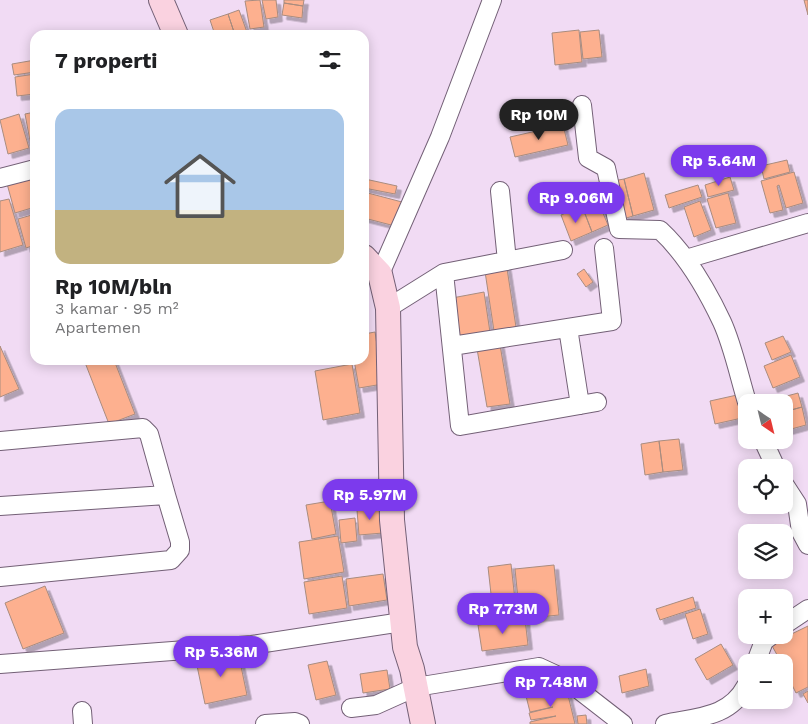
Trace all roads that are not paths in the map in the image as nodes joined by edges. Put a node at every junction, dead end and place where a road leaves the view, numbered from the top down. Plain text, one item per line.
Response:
1 (160, 0) edge
2 (492, 0) edge
3 (174, 30) edge
4 (582, 105) dead end
5 (30, 170) edge
6 (0, 178) edge
7 (500, 191) dead end
8 (808, 223) edge
9 (604, 248) dead end
10 (563, 250) dead end
11 (686, 259) junction
12 (507, 261) junction
13 (369, 263) edge
14 (444, 273) junction
15 (380, 274) junction
16 (388, 308) junction
17 (568, 328) junction
18 (452, 346) junction
19 (744, 394) edge
20 (597, 402) dead end
21 (580, 405) junction
22 (0, 441) edge
23 (166, 496) junction
24 (793, 498) edge
25 (0, 506) edge
26 (808, 545) edge
27 (0, 577) edge
28 (808, 609) edge
29 (793, 619) edge
30 (402, 622) junction
31 (0, 664) edge
32 (416, 687) junction
33 (738, 700) edge
34 (351, 708) dead end
35 (265, 724) edge
36 (300, 724) edge
37 (423, 724) edge
38 (623, 724) edge
39 (665, 724) edge

1 - 3 street
2 - 15 street
4 - 11 street
5 - 6 street
7 - 12 street
8 - 11 street
9 - 17 street
10 - 12 street
11 - 19 street
12 - 14 street
13 - 15 street
14 - 16 street
14 - 18 street
15 - 16 street
16 - 30 street
17 - 18 street
17 - 21 street
18 - 21 street
20 - 21 street
22 - 23 street
23 - 25 street
23 - 27 street
24 - 26 street
28 - 29 street
30 - 31 street
30 - 32 street
32 - 34 street
32 - 37 street
32 - 38 street
33 - 39 street
35 - 36 street

